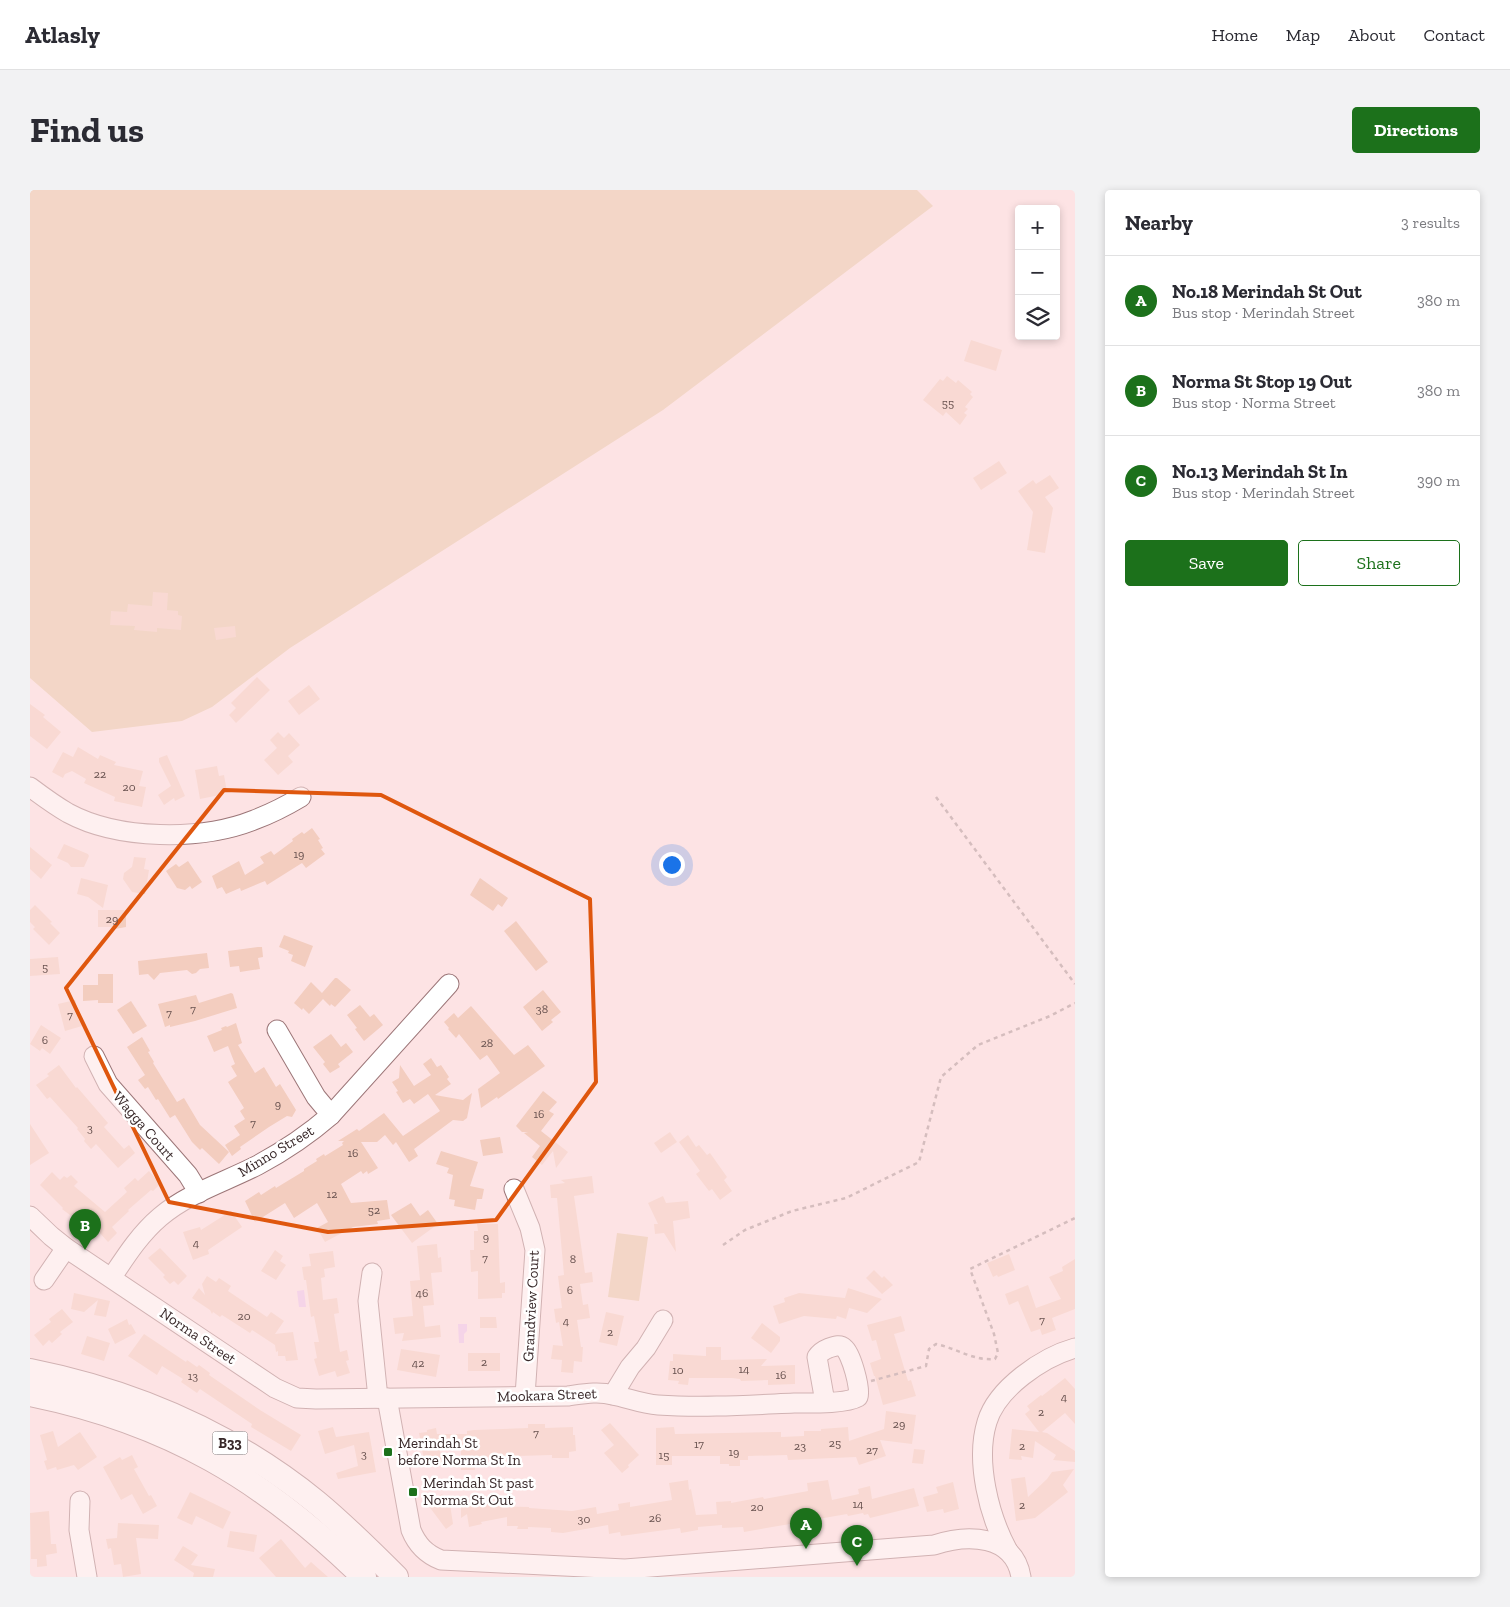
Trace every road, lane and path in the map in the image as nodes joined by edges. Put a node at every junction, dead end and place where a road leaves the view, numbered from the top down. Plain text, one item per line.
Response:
1 (30, 787) edge
2 (301, 797) dead end
3 (936, 797) dead end
4 (449, 984) dead end
5 (1075, 984) edge
6 (1075, 1003) edge
7 (277, 1030) dead end
8 (94, 1056) dead end
9 (331, 1115) junction
10 (514, 1189) dead end
11 (198, 1193) junction
12 (30, 1216) edge
13 (1075, 1218) edge
14 (723, 1245) dead end
15 (66, 1248) junction
16 (372, 1272) dead end
17 (112, 1278) junction
18 (44, 1280) dead end
19 (663, 1320) dead end
20 (1075, 1348) edge
21 (30, 1371) edge
22 (858, 1385) junction
23 (30, 1394) edge
24 (613, 1395) junction
25 (525, 1396) junction
26 (383, 1398) junction
27 (825, 1402) junction
28 (80, 1501) dead end
29 (990, 1507) junction
30 (980, 1538) junction
31 (934, 1545) junction
32 (1008, 1551) junction
33 (625, 1573) edge
34 (87, 1577) edge
35 (364, 1577) edge
36 (396, 1577) edge
37 (1016, 1577) edge
38 (1021, 1577) edge

1 - 2 street
3 - 5 path
4 - 9 street, Minno Street
6 - 14 path
7 - 9 street
8 - 11 street, Wagga Court
9 - 11 street, Minno Street
10 - 25 street, Grandview Court
11 - 17 street, Minno Street
12 - 15 street, Norma Street
13 - 22 path
15 - 17 street, Norma Street
15 - 18 street
16 - 26 street
17 - 26 street, Norma Street
19 - 24 street
20 - 29 street
21 - 36 main road, B33
22 - 27 street, Mookara Street
22 - 27 street
23 - 35 main road, B33
24 - 25 street, Mookara Street
24 - 27 street, Mookara Street
25 - 26 street, Mookara Street
26 - 33 street
28 - 34 street
29 - 30 street
29 - 32 street
30 - 31 street
30 - 32 street
31 - 33 street
31 - 37 street
32 - 38 street

